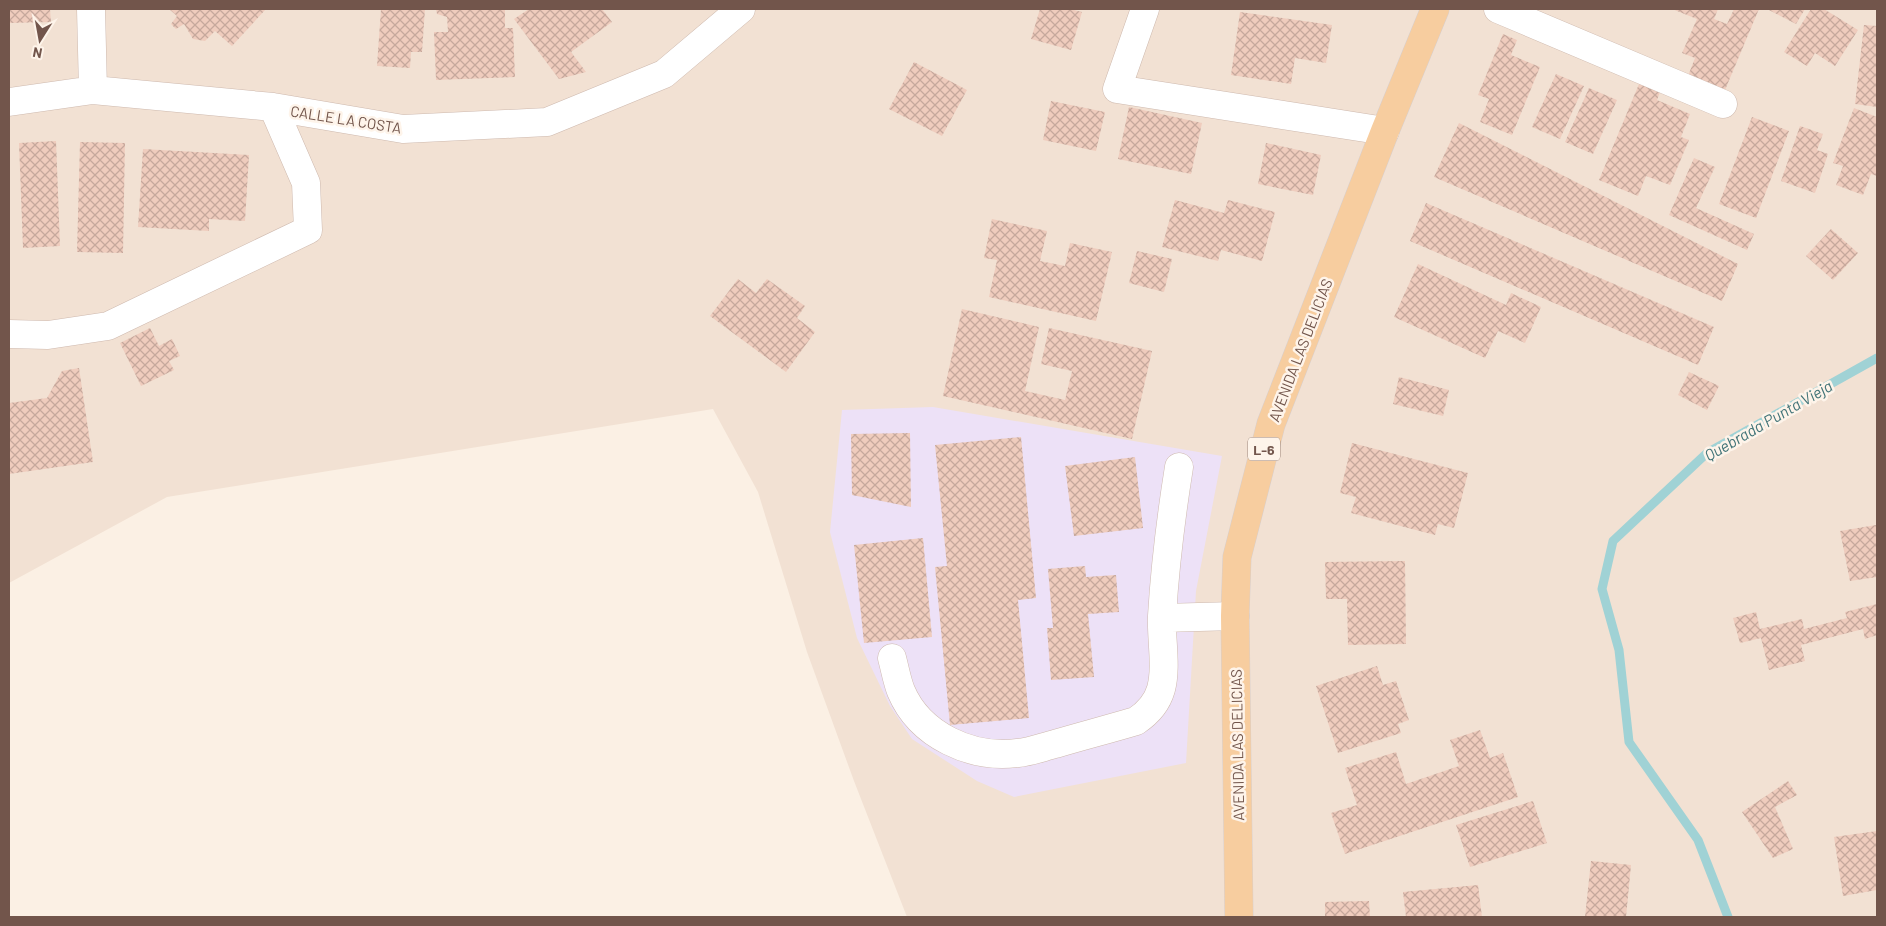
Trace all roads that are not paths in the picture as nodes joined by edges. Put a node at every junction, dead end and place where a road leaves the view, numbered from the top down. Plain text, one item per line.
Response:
1 (91, 9) edge
2 (741, 9) edge
3 (1145, 9) edge
4 (1435, 9) edge
5 (1498, 9) edge
6 (93, 90) junction
7 (9, 102) edge
8 (1723, 104) dead end
9 (273, 107) junction
10 (1385, 131) junction
11 (9, 334) edge
12 (1178, 467) dead end
13 (1235, 616) junction
14 (1162, 618) junction
15 (892, 658) dead end
16 (1239, 917) edge

1 - 6 street
2 - 9 street, CALLE LA COSTA
3 - 10 street
4 - 10 main road, AVENIDA LAS DELICIAS / L-6
5 - 8 street
6 - 7 street, CALLE LA COSTA
6 - 9 street, CALLE LA COSTA
9 - 11 street
10 - 13 main road, AVENIDA LAS DELICIAS / L-6
12 - 14 street
13 - 14 street
13 - 16 main road, AVENIDA LAS DELICIAS / L-6
14 - 15 street

